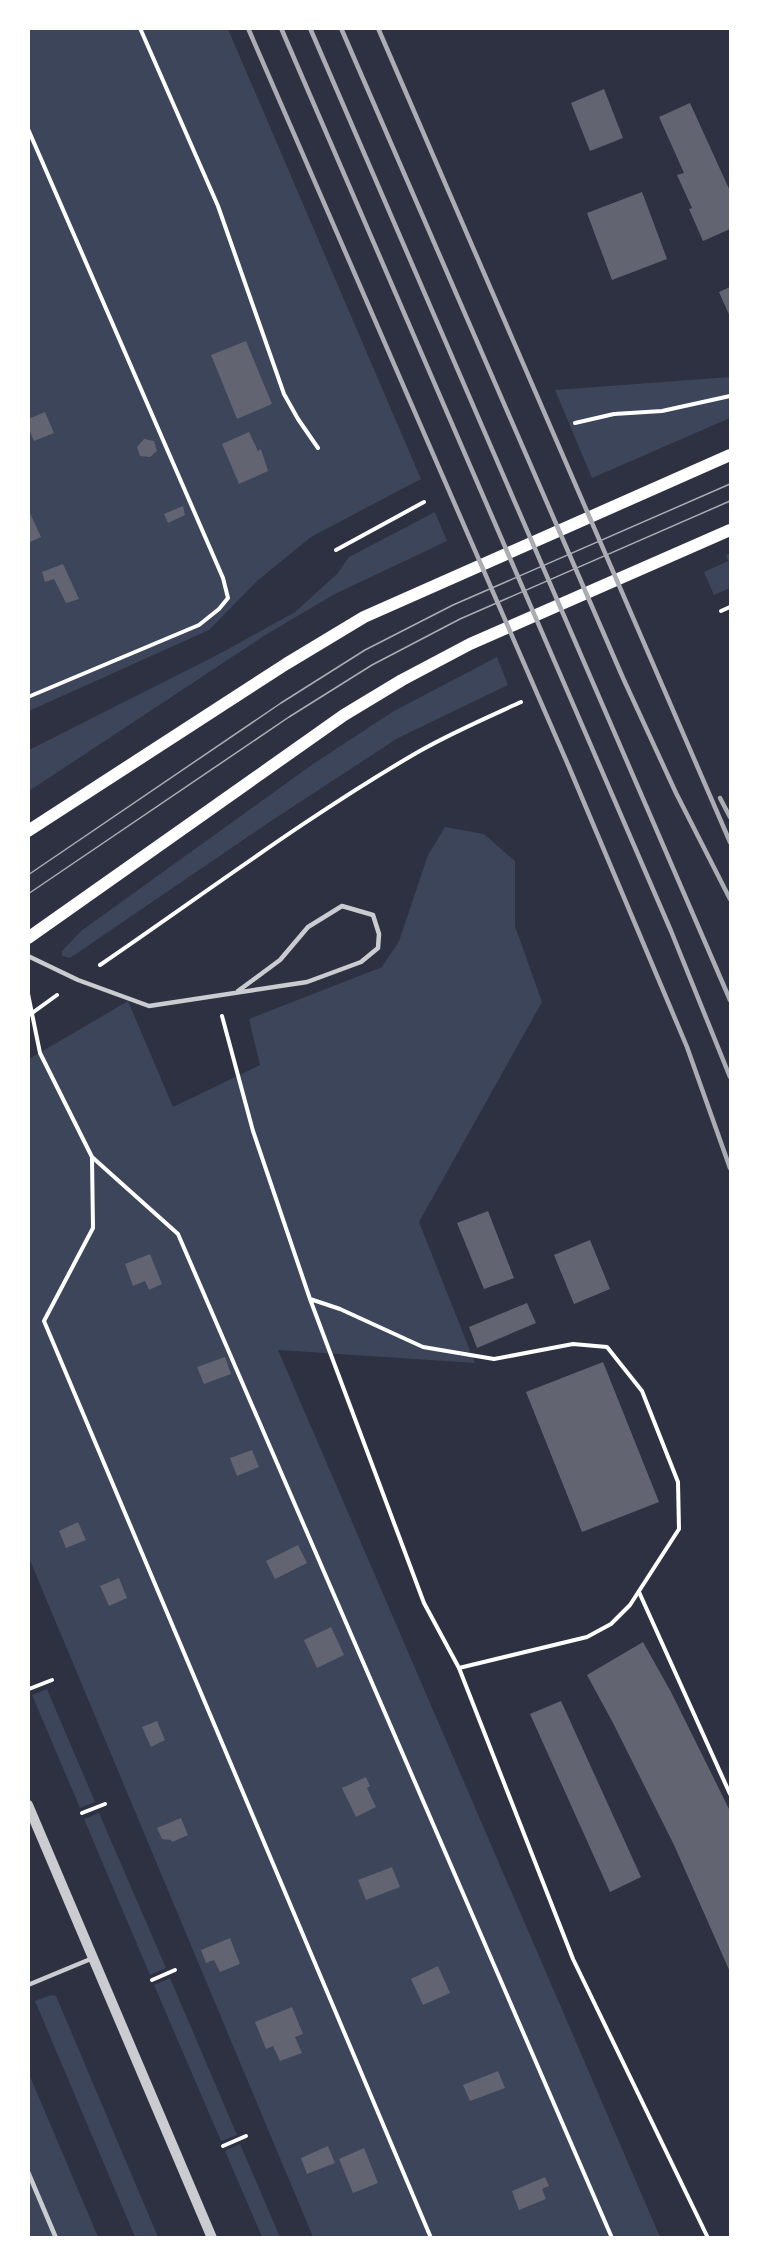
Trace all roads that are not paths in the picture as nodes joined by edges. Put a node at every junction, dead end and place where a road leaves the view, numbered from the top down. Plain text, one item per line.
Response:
1 (730, 455) edge
2 (730, 530) edge
3 (28, 831) edge
4 (28, 938) edge
5 (28, 956) edge
6 (238, 992) junction
7 (28, 1805) edge
8 (93, 1958) junction
9 (28, 1985) edge
10 (28, 2172) edge
11 (56, 2238) edge
12 (212, 2238) edge

1 - 3 main road
2 - 4 main road
5 - 6 lane
6 - 6 lane
7 - 8 street
8 - 9 lane
8 - 12 street
10 - 11 lane

